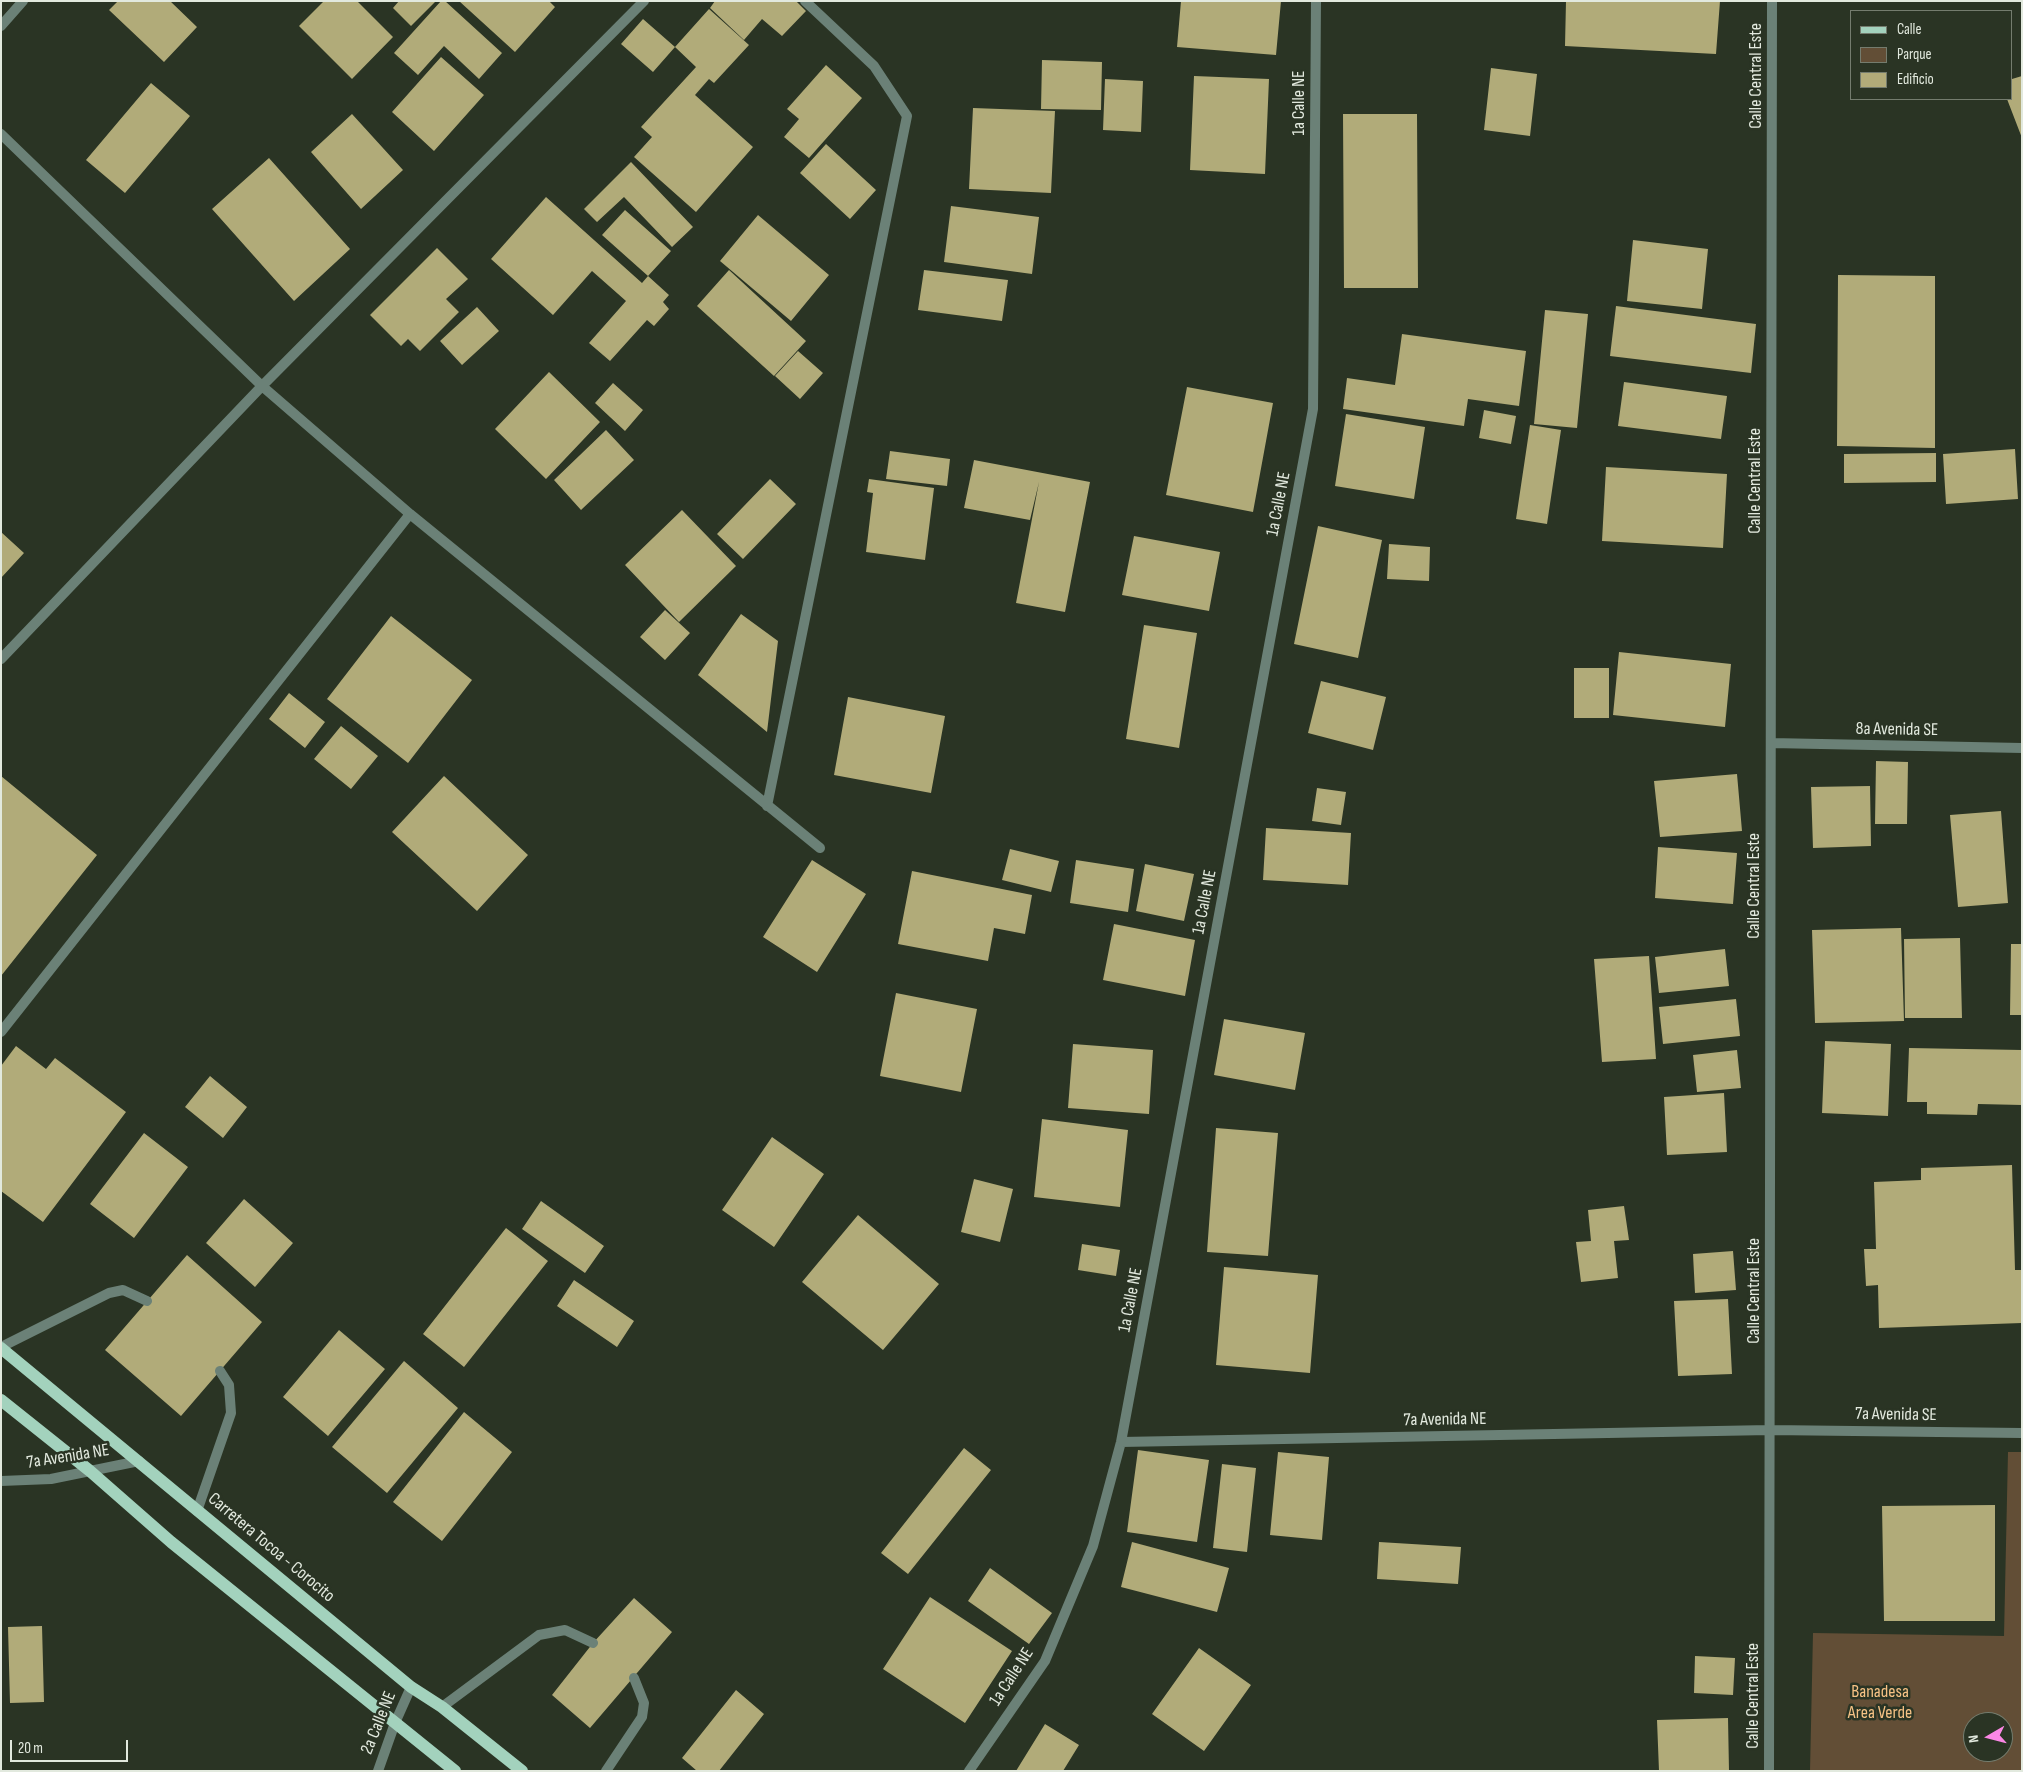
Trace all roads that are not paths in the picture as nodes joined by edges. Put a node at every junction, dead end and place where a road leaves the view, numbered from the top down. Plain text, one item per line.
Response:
1 (23, 1) edge
2 (644, 1) edge
3 (805, 1) edge
4 (1316, 1) edge
5 (1772, 1) edge
6 (1, 26) edge
7 (1, 134) edge
8 (262, 386) junction
9 (410, 514) junction
10 (1, 659) edge
11 (1771, 743) junction
12 (2022, 748) edge
13 (767, 806) junction
14 (820, 848) dead end
15 (1, 1032) edge
16 (147, 1301) dead end
17 (1, 1347) edge
18 (220, 1371) dead end
19 (1, 1400) edge
20 (1770, 1430) junction
21 (2022, 1433) edge
22 (1121, 1442) junction
23 (139, 1461) junction
24 (90, 1471) junction
25 (1, 1482) edge
26 (197, 1511) junction
27 (593, 1643) dead end
28 (634, 1678) dead end
29 (411, 1687) junction
30 (442, 1707) junction
31 (395, 1723) junction
32 (378, 1771) edge
33 (455, 1771) edge
34 (522, 1771) edge
35 (606, 1771) edge
36 (969, 1771) edge
37 (1769, 1771) edge

1 - 6 street
2 - 8 street
3 - 13 street
4 - 22 street, 1a Calle NE
5 - 11 street, Calle Central Este
7 - 8 street
8 - 9 street
8 - 10 street
9 - 13 street
9 - 15 street
11 - 12 street, 8a Avenida SE
11 - 20 street, Calle Central Este
13 - 14 street
16 - 17 street
17 - 23 main road, Carretera Tocoa - Corocito
18 - 26 street
19 - 24 main road
20 - 21 street, 7a Avenida SE
20 - 22 street, 7a Avenida NE
20 - 37 street, Calle Central Este
22 - 36 street, 1a Calle NE
23 - 24 street, 7a Avenida NE
23 - 26 main road, Carretera Tocoa - Corocito
24 - 25 street, 7a Avenida NE
24 - 31 main road
26 - 29 main road, Carretera Tocoa - Corocito
27 - 30 street
28 - 35 street
29 - 30 main road, Carretera Tocoa - Corocito
29 - 31 street, 2a Calle NE
30 - 34 main road, Carretera Tocoa - Corocito
31 - 32 street, 2a Calle NE
31 - 33 main road

